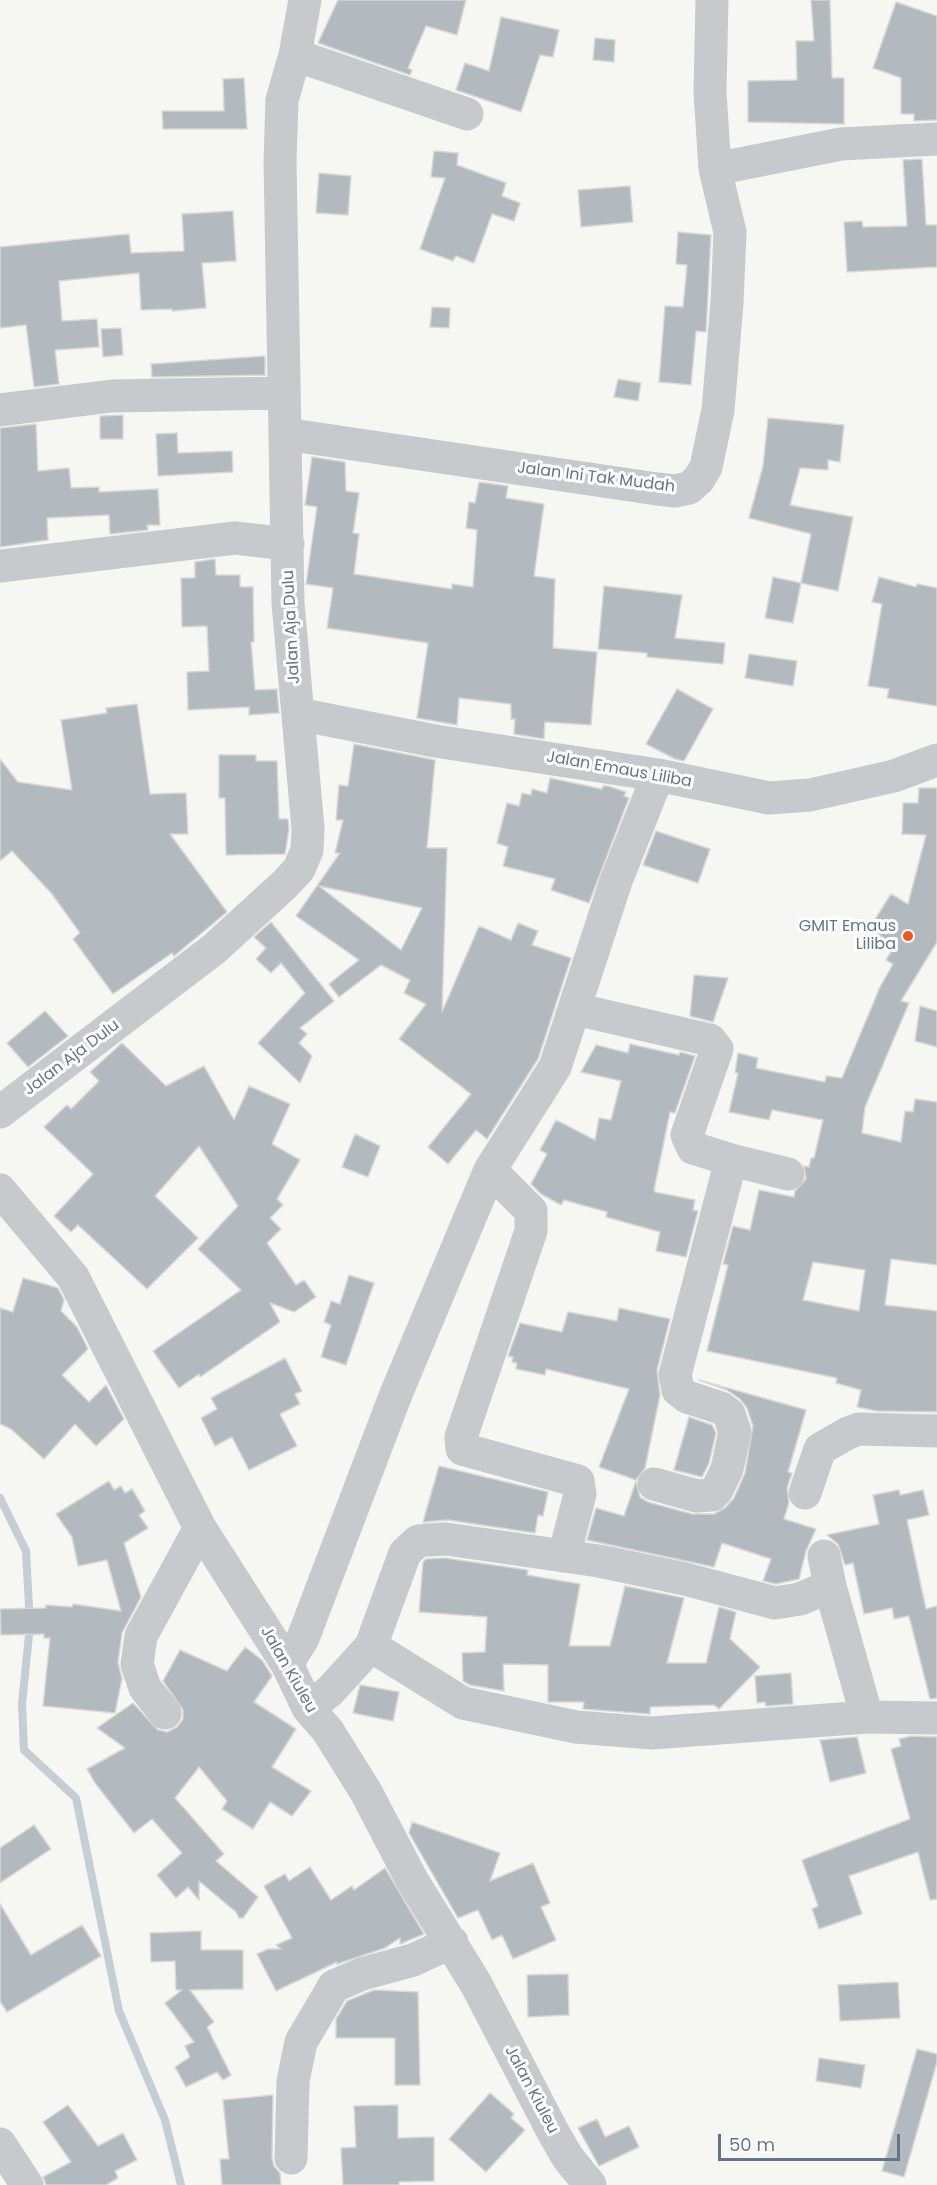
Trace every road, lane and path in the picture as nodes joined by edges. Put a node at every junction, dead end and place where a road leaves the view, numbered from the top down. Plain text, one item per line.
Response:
1 (305, 0) edge
2 (712, 0) edge
3 (295, 55) junction
4 (467, 114) dead end
5 (937, 139) edge
6 (715, 169) junction
7 (283, 393) junction
8 (0, 410) edge
9 (285, 434) junction
10 (288, 544) junction
11 (0, 566) edge
12 (298, 714) junction
13 (937, 760) edge
14 (658, 774) junction
15 (575, 1009) junction
16 (0, 1112) edge
17 (731, 1160) junction
18 (490, 1170) junction
19 (788, 1174) dead end
20 (0, 1190) edge
21 (937, 1431) edge
22 (654, 1484) dead end
23 (805, 1493) dead end
24 (200, 1528) junction
25 (564, 1556) junction
26 (371, 1646) junction
27 (287, 1664) junction
28 (308, 1708) junction
29 (165, 1713) dead end
30 (867, 1717) junction
31 (937, 1718) edge
32 (452, 1942) junction
33 (0, 2144) edge
34 (291, 2158) dead end
35 (27, 2185) edge
36 (590, 2185) edge

1 - 3 street, Jalan Aja Dulu
2 - 6 street, Jalan Ini Tak Mudah
3 - 4 street
3 - 7 street, Jalan Aja Dulu
5 - 6 street
6 - 9 street, Jalan Ini Tak Mudah
7 - 8 street
7 - 9 street, Jalan Aja Dulu
9 - 10 street, Jalan Aja Dulu
10 - 11 street
10 - 12 street, Jalan Aja Dulu
12 - 14 street, Jalan Emaus Liliba
12 - 16 street, Jalan Aja Dulu
13 - 14 street, Jalan Emaus Liliba
14 - 15 street
15 - 17 street
15 - 18 street
17 - 19 street
17 - 22 street
18 - 25 street
18 - 27 street
20 - 24 street, Jalan Kiuleu
21 - 23 street
24 - 27 street, Jalan Kiuleu
24 - 29 street
25 - 26 street
25 - 30 street
26 - 28 street
26 - 30 street
27 - 28 street, Jalan Kiuleu
28 - 32 street, Jalan Kiuleu
30 - 31 street
32 - 34 street
32 - 36 street, Jalan Kiuleu
33 - 35 street

